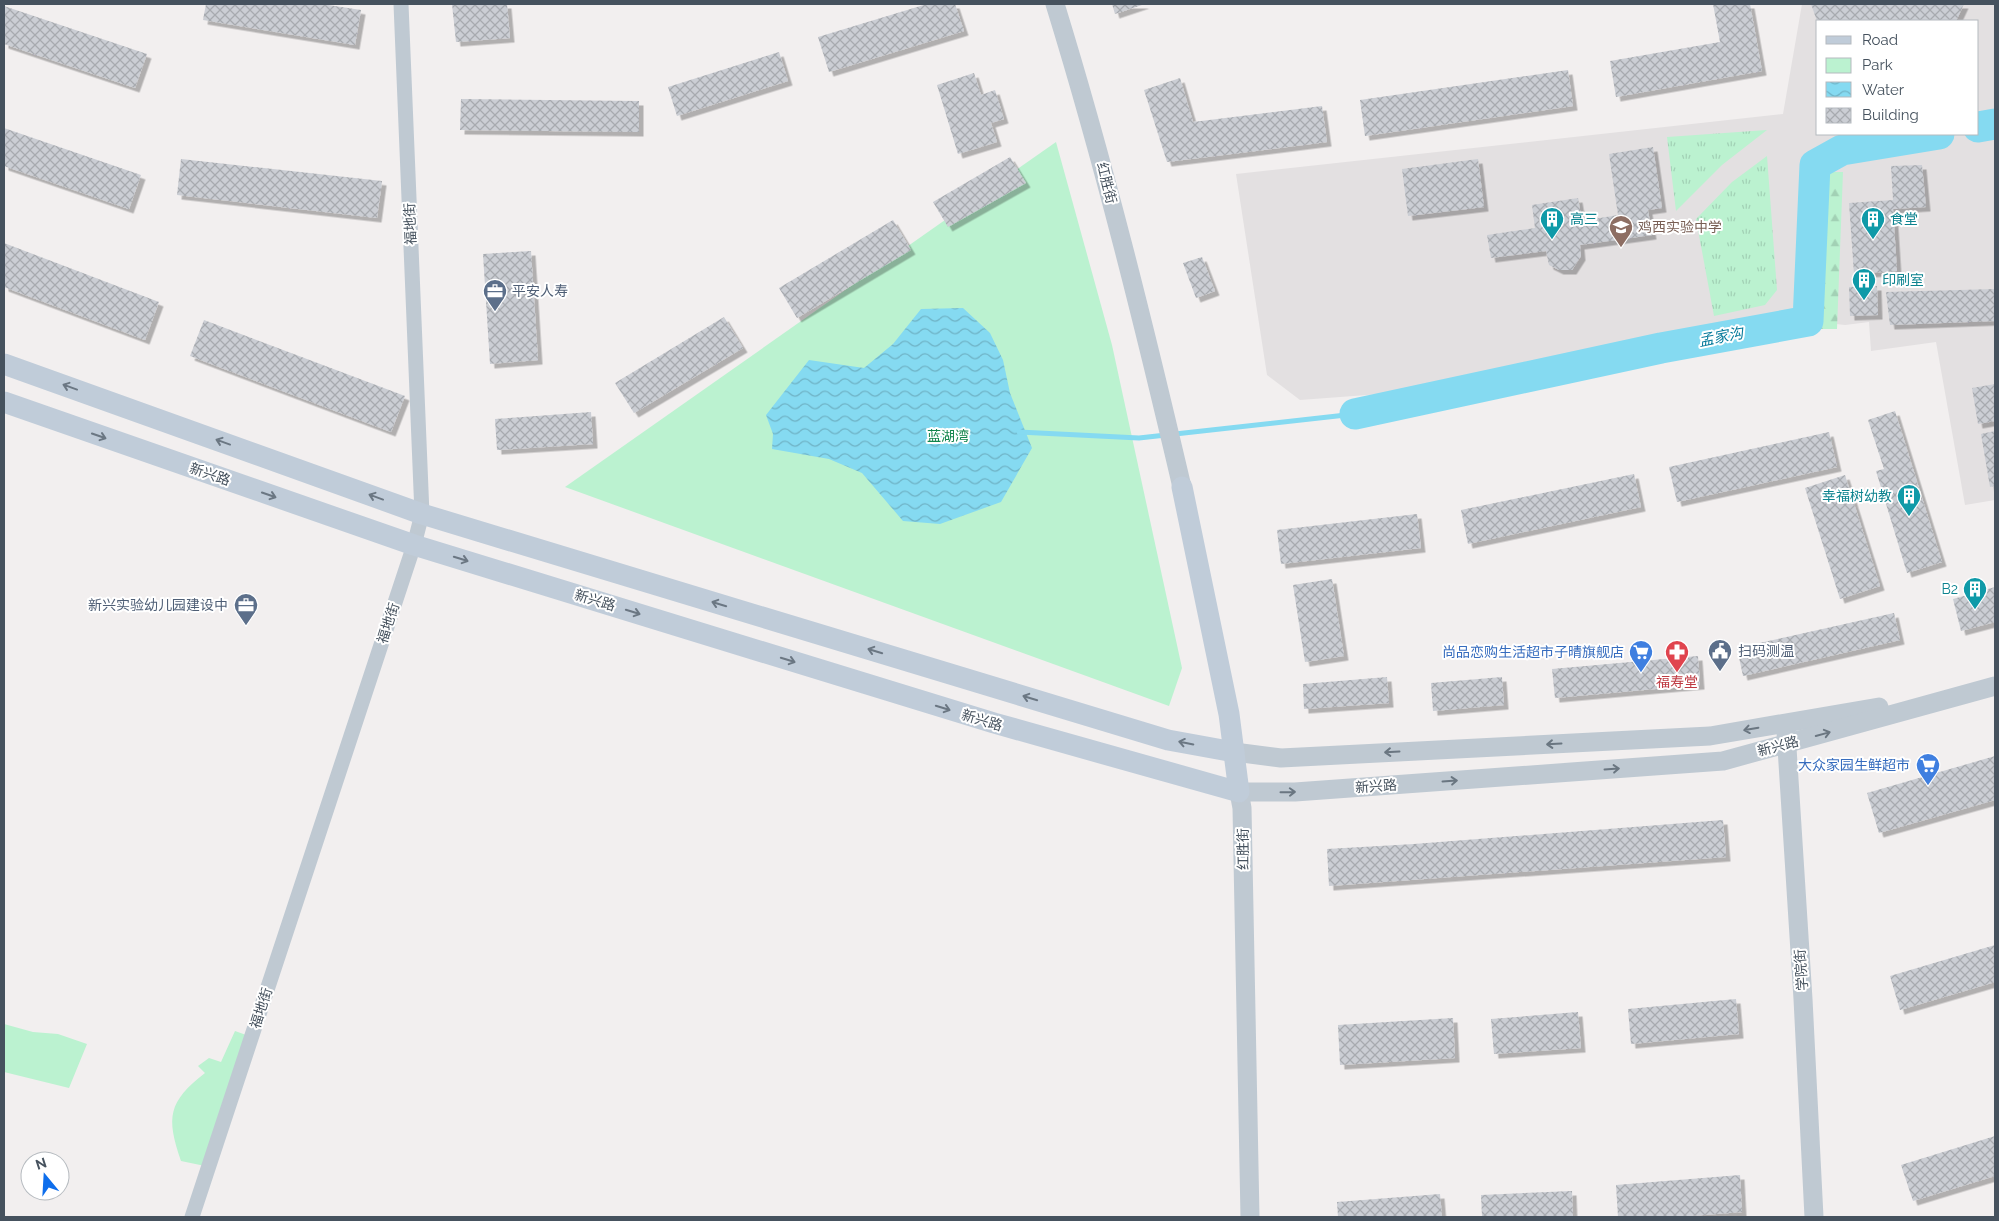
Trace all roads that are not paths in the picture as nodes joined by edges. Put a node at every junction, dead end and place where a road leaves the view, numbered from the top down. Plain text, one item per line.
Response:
1 (401, 4) edge
2 (1055, 4) edge
3 (4, 364) edge
4 (4, 402) edge
5 (1182, 487) joint
6 (422, 514) junction
7 (414, 545) junction
8 (1992, 687) edge
9 (1784, 723) junction
10 (1787, 743) junction
11 (1234, 752) junction
12 (1239, 792) junction
13 (192, 1217) edge
14 (1250, 1217) edge
15 (1814, 1217) edge

1 - 6 street, 福地街
2 - 5 street, 红胜街
6 -> 3 main road, 新兴路
4 -> 7 main road, 新兴路
5 - 11 main road, 红胜街
6 - 7 street, 福地街
11 -> 6 main road, 新兴路
7 -> 12 main road, 新兴路
7 - 13 street, 福地街
8 - 9 street, 新兴路
10 -> 8 street, 新兴路
9 - 10 street, 学院街
9 -> 11 street, 新兴路
12 -> 10 street, 新兴路
10 - 15 street, 学院街
11 - 12 main road, 红胜街
12 - 14 street, 红胜街

